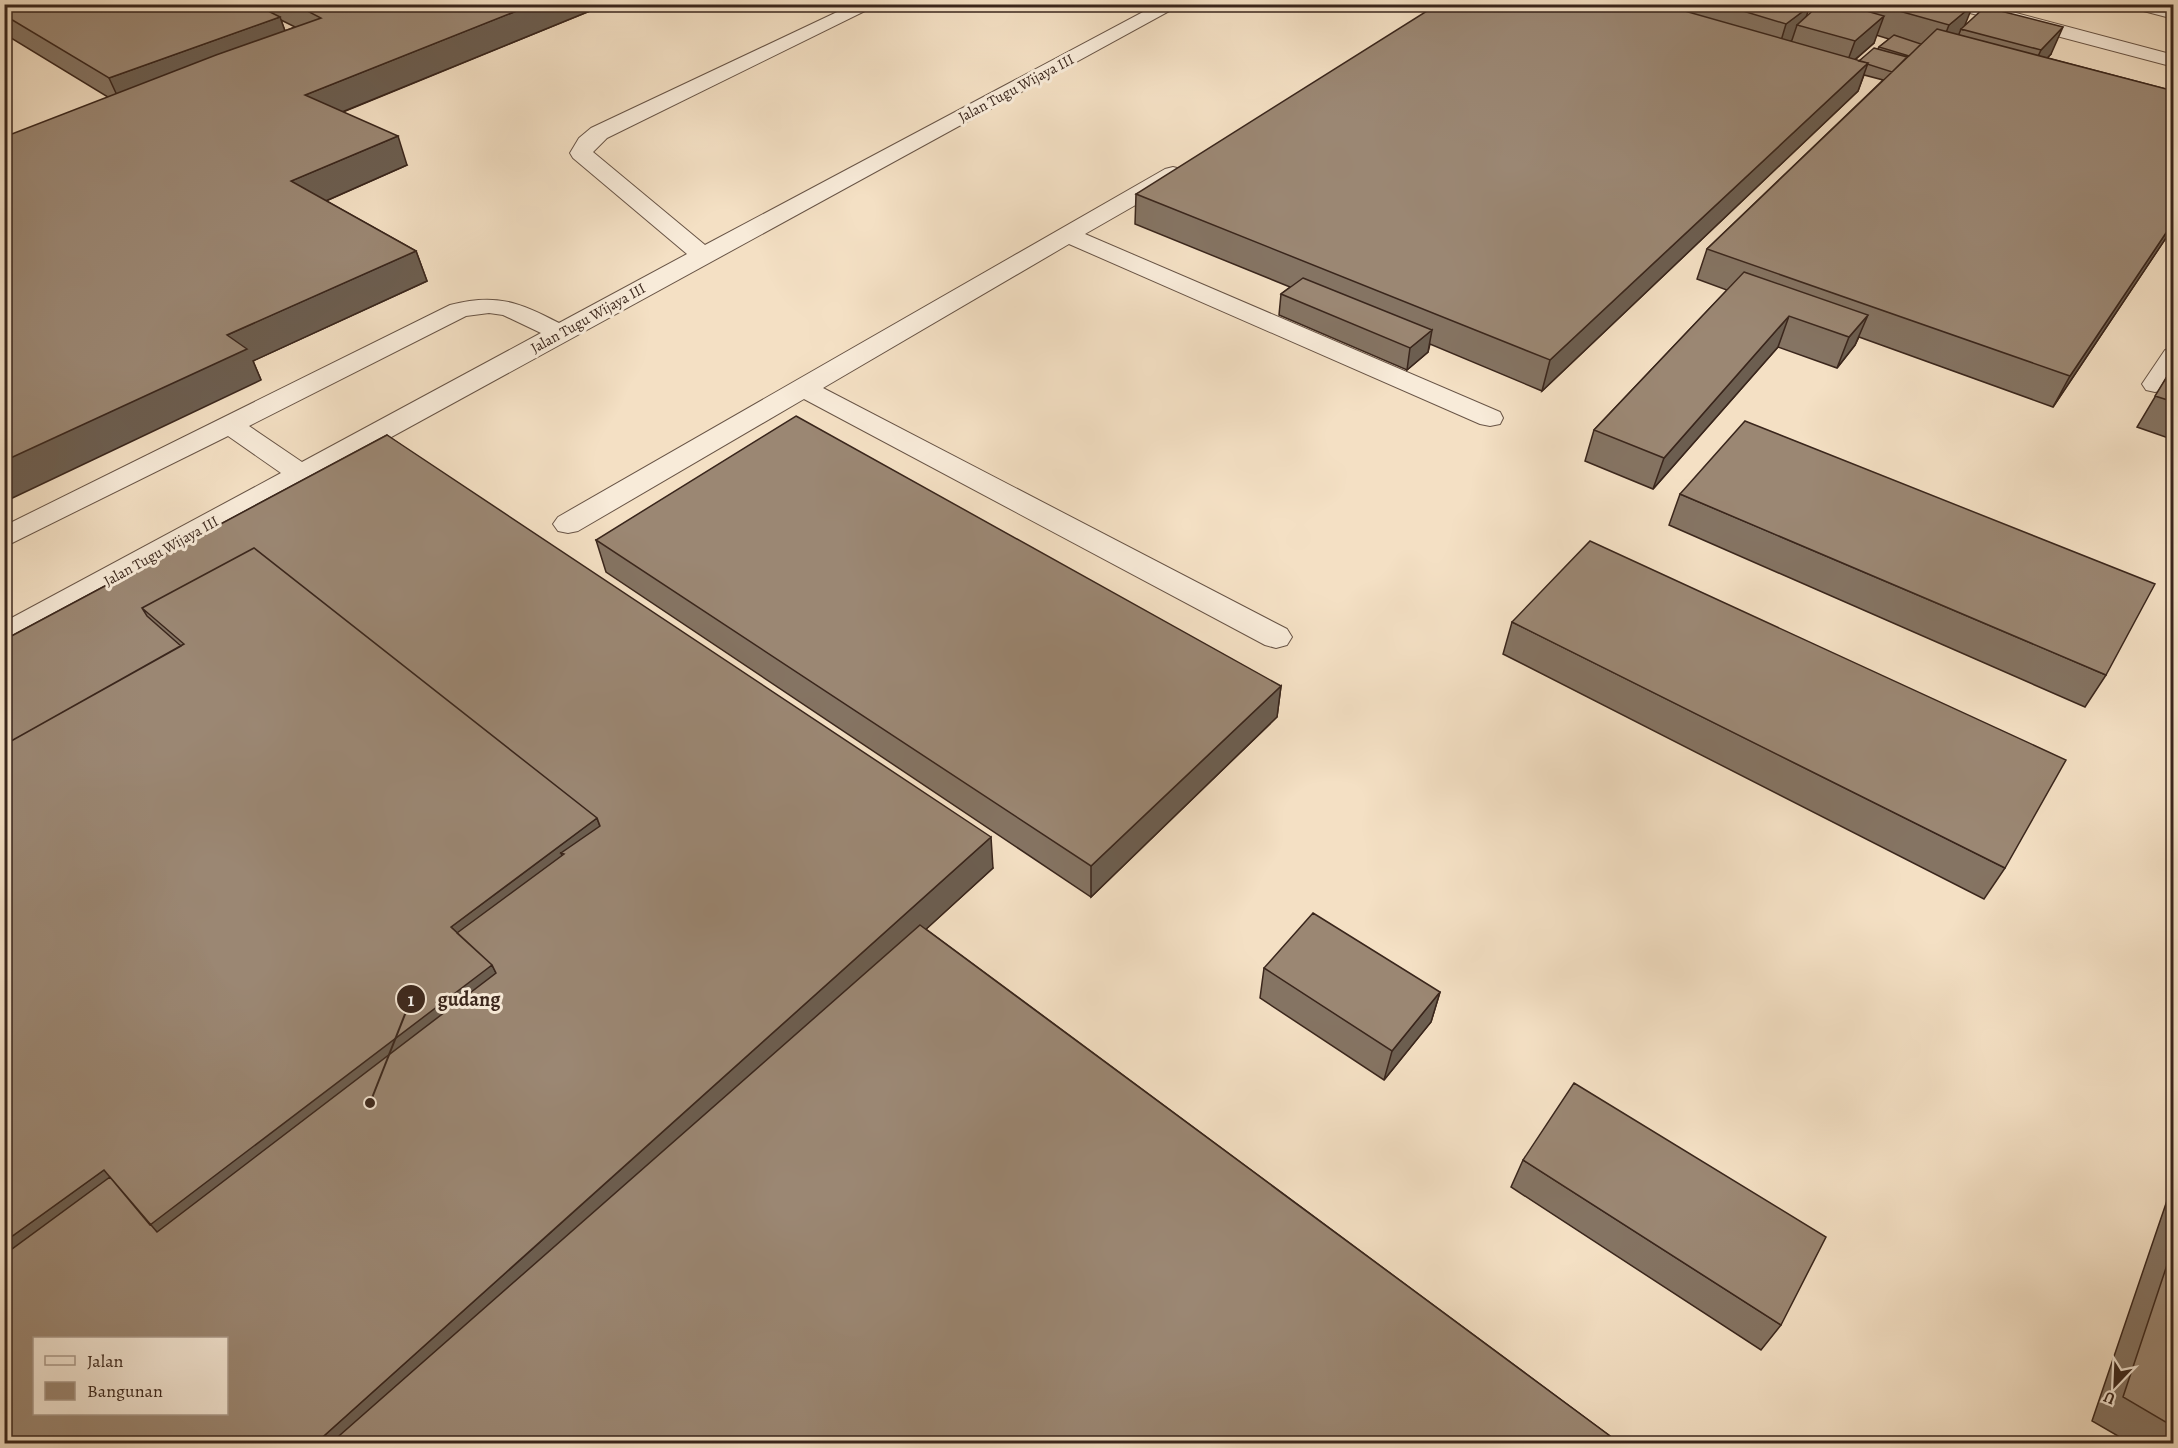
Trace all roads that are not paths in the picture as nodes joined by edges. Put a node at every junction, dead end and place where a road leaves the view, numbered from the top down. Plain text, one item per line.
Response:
1 (870, 4) edge
2 (1173, 4) edge
3 (1958, 4) edge
4 (2139, 4) edge
5 (2174, 13) edge
6 (2174, 61) edge
7 (1190, 164) edge
8 (1067, 236) junction
9 (703, 255) junction
10 (560, 333) junction
11 (2174, 355) edge
12 (2156, 384) dead end
13 (804, 388) junction
14 (1490, 418) dead end
15 (230, 425) junction
16 (302, 474) junction
17 (355, 523) edge
18 (568, 524) dead end
19 (4, 538) edge
20 (4, 636) edge
21 (1276, 638) dead end

1 - 9 street
2 - 9 street, Jalan Tugu Wijaya III
3 - 6 street
4 - 5 street
7 - 8 street
8 - 13 street
8 - 14 street
9 - 10 street, Jalan Tugu Wijaya III
10 - 15 street
10 - 16 street, Jalan Tugu Wijaya III
11 - 12 street
13 - 18 street
13 - 21 street
15 - 16 street
15 - 19 street
16 - 17 street
16 - 20 street, Jalan Tugu Wijaya III

